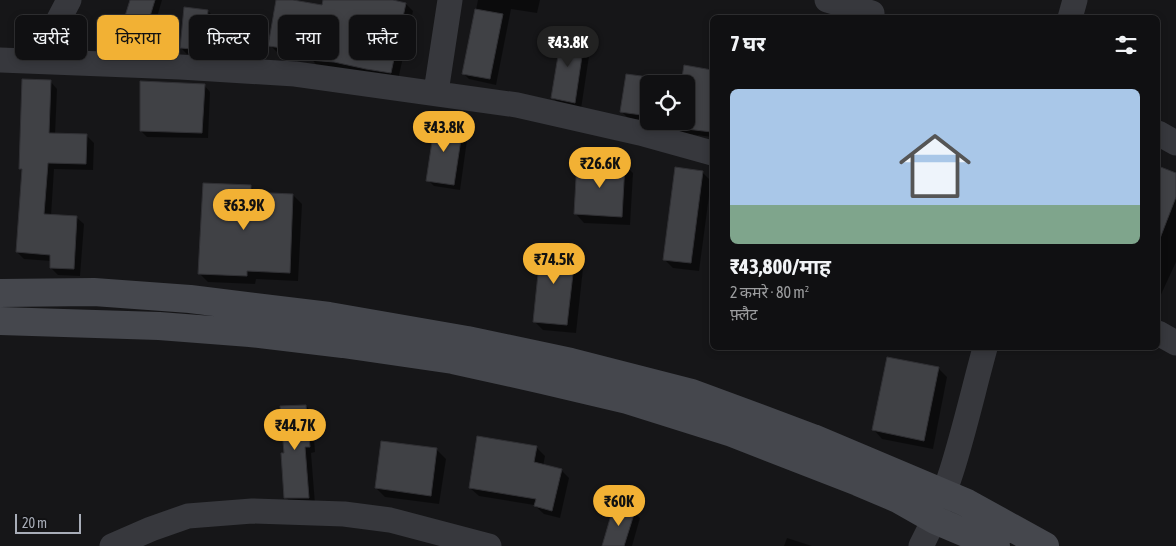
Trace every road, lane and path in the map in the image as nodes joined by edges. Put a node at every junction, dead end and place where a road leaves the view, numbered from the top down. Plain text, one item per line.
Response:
1 (69, 0) edge
2 (450, 0) edge
3 (827, 0) edge
4 (1075, 0) edge
5 (873, 10) edge
6 (1071, 15) edge
7 (0, 60) edge
8 (37, 61) junction
9 (436, 92) junction
10 (1160, 134) edge
11 (1176, 143) edge
12 (710, 152) edge
13 (0, 293) edge
14 (0, 321) edge
15 (1160, 334) edge
16 (1176, 343) edge
17 (984, 350) edge
18 (945, 493) junction
19 (935, 520) junction
20 (112, 546) edge
21 (489, 546) edge
22 (921, 546) edge
23 (996, 546) edge
24 (1045, 546) edge

1 - 8 street
2 - 9 street
3 - 5 street
4 - 6 street
7 - 8 street
8 - 9 street
9 - 12 street
10 - 11 street
13 - 18 street
14 - 19 street
15 - 16 street
17 - 18 street
18 - 19 street
18 - 24 street
19 - 22 street
19 - 23 street
20 - 21 street

